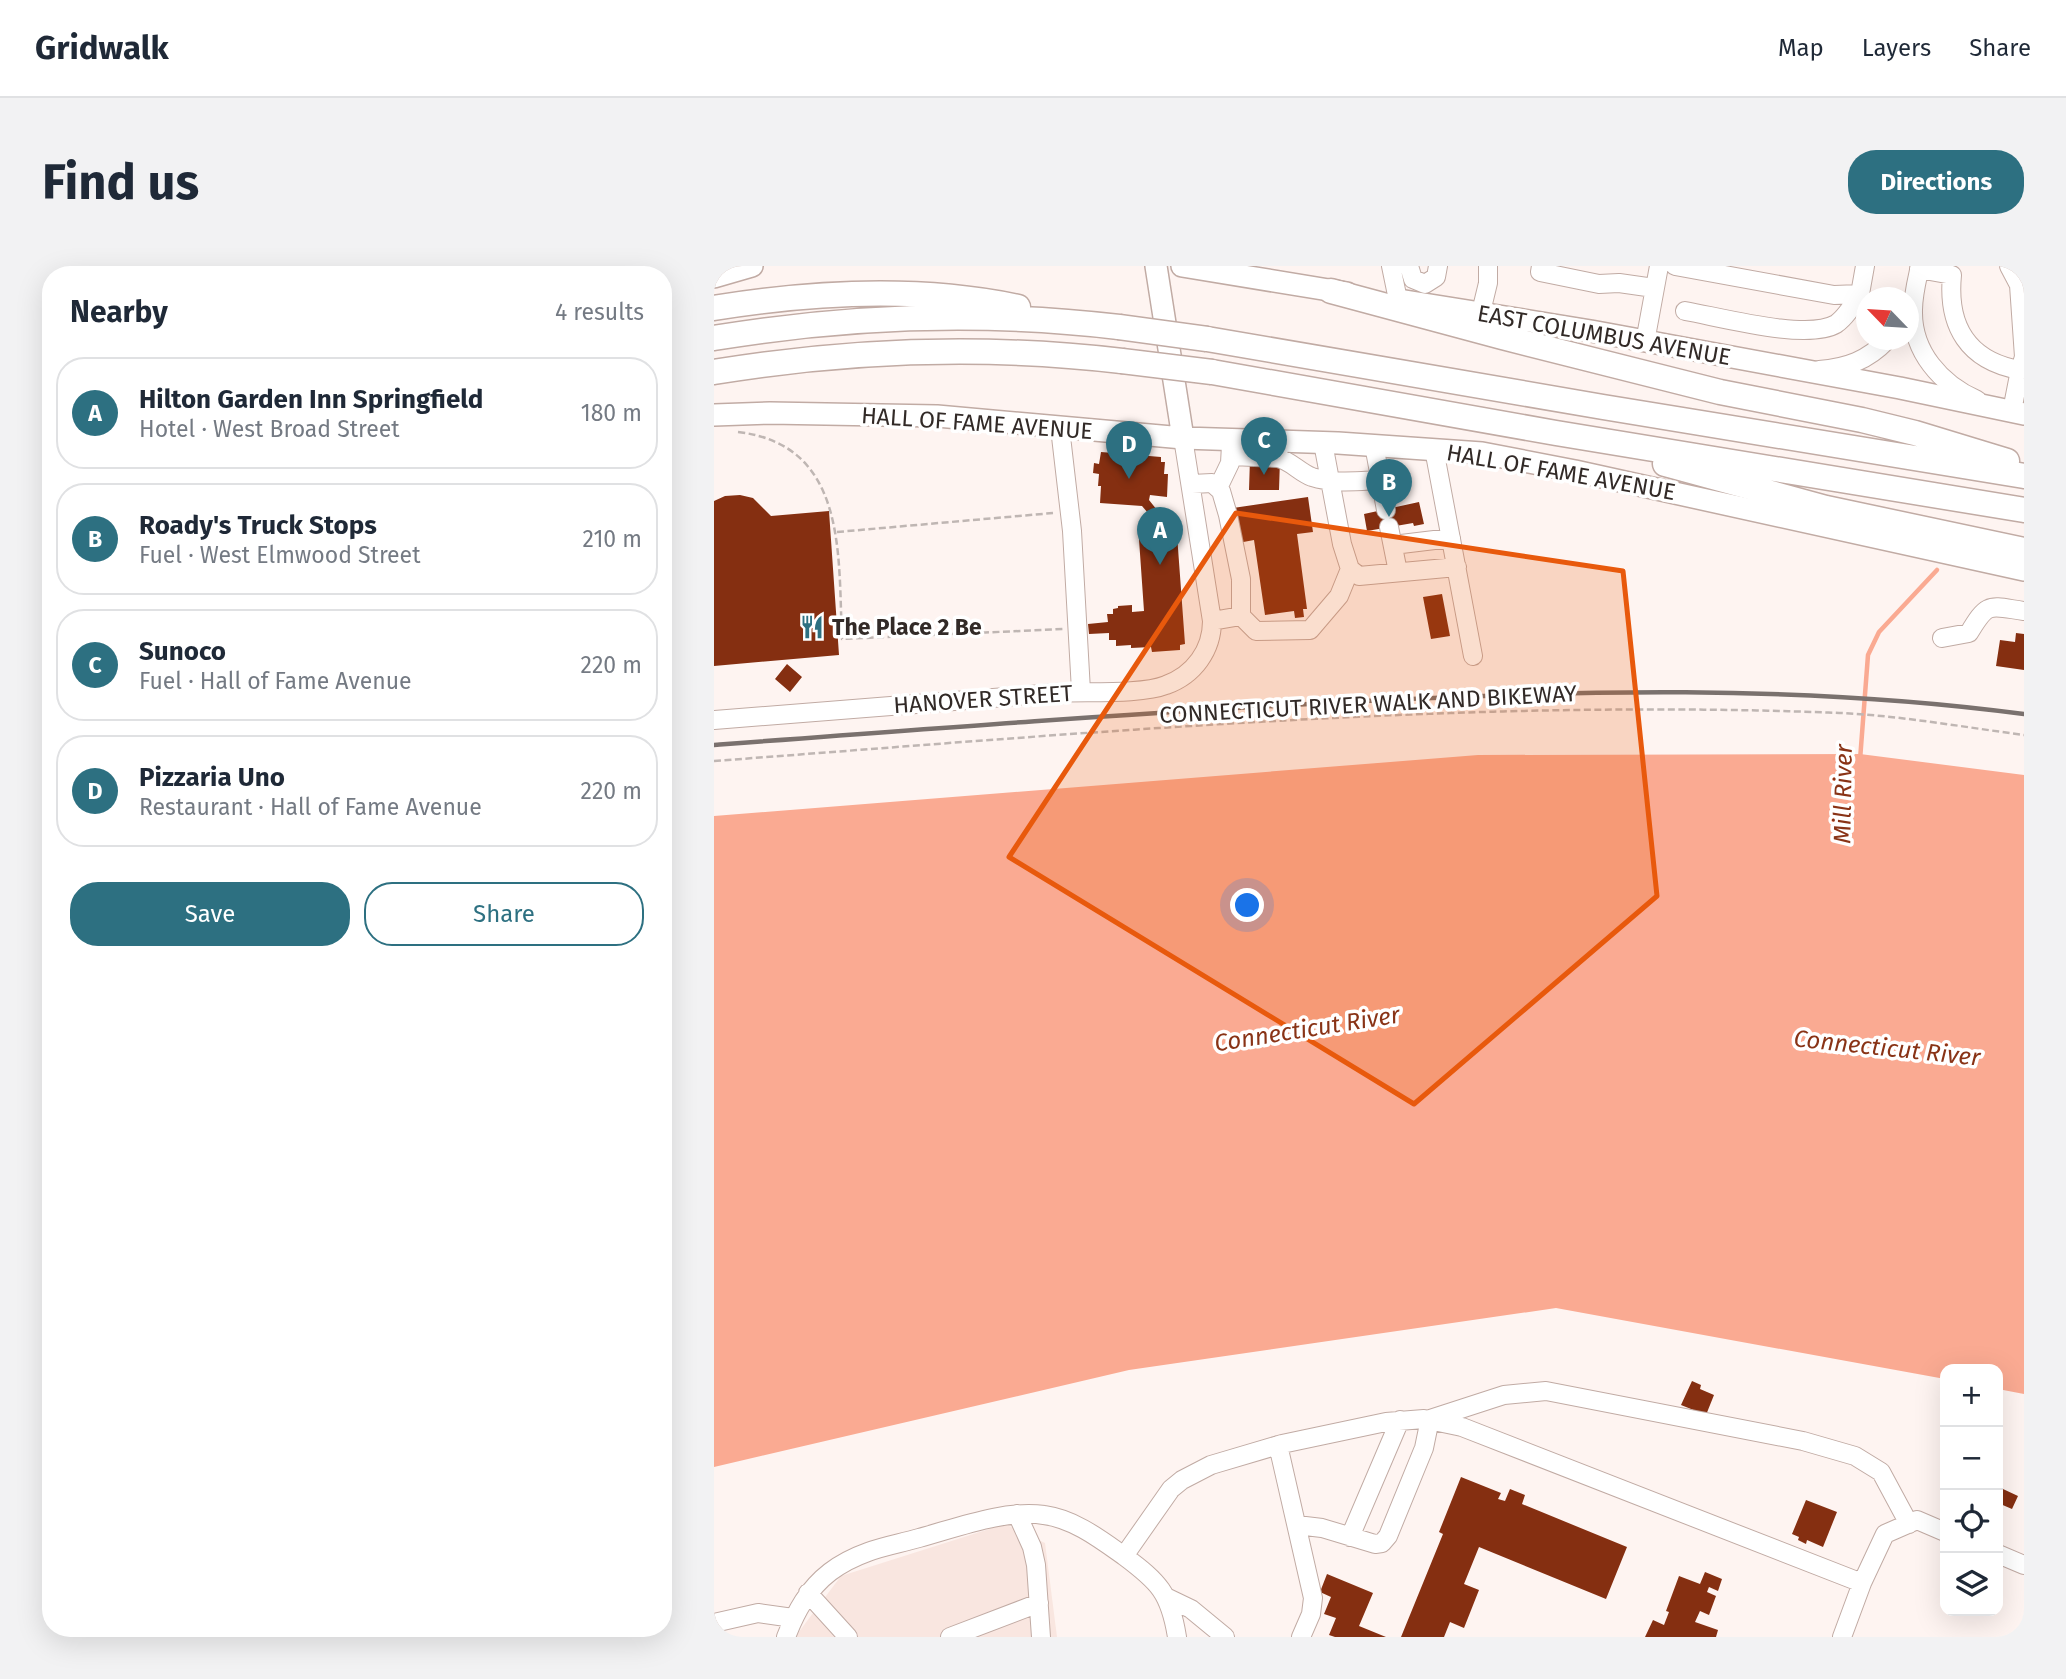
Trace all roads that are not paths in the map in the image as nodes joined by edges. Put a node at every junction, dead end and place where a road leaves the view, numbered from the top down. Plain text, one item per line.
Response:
1 (752, 266) edge
2 (1156, 266) edge
3 (1182, 266) edge
4 (1391, 266) edge
5 (1409, 266) edge
6 (1438, 266) edge
7 (1488, 266) edge
8 (1541, 266) edge
9 (1659, 266) edge
10 (1675, 266) edge
11 (1865, 266) edge
12 (2009, 266) edge
13 (1223, 270) edge
14 (1954, 270) edge
15 (719, 273) edge
16 (1621, 274) edge
17 (1918, 274) edge
18 (1285, 275) edge
19 (1861, 287) edge
20 (1654, 288) junction
21 (1331, 291) junction
22 (1856, 294) edge
23 (1398, 300) junction
24 (1856, 300) edge
25 (714, 308) edge
26 (1685, 311) dead end
27 (1481, 312) junction
28 (1110, 326) junction
29 (714, 338) edge
30 (1645, 342) junction
31 (1876, 350) edge
32 (800, 360) junction
33 (2023, 361) edge
34 (1805, 371) junction
35 (714, 372) edge
36 (714, 382) edge
37 (2009, 411) edge
38 (714, 415) edge
39 (1060, 428) junction
40 (1556, 433) junction
41 (1184, 438) junction
42 (1323, 443) junction
43 (1374, 445) junction
44 (1231, 448) junction
45 (1434, 449) junction
46 (1278, 450) junction
47 (2024, 466) edge
48 (2024, 476) edge
49 (1380, 480) junction
50 (1330, 482) junction
51 (1192, 484) junction
52 (1218, 488) junction
53 (2024, 510) edge
54 (1451, 538) junction
55 (1393, 545) junction
56 (2024, 550) edge
57 (1457, 567) junction
58 (1350, 569) junction
59 (2024, 570) edge
60 (1398, 572) junction
61 (2024, 611) edge
62 (1241, 616) junction
63 (1212, 621) junction
64 (1942, 638) dead end
65 (1473, 656) dead end
66 (1082, 691) junction
67 (714, 720) edge
68 (1430, 1419) junction
69 (1400, 1420) junction
70 (1278, 1445) junction
71 (1017, 1514) junction
72 (1909, 1524) junction
73 (1297, 1525) junction
74 (1940, 1530) edge
75 (1350, 1537) junction
76 (1124, 1556) junction
77 (2003, 1556) edge
78 (2024, 1565) edge
79 (1862, 1583) junction
80 (808, 1593) junction
81 (1166, 1597) junction
82 (1039, 1604) junction
83 (793, 1618) junction
84 (714, 1623) edge
85 (786, 1637) edge
86 (848, 1637) edge
87 (950, 1637) edge
88 (1041, 1637) edge
89 (1177, 1637) edge
90 (1225, 1637) edge
91 (1301, 1637) edge
92 (1842, 1637) edge

1 - 15 main road
2 - 41 main road
3 - 13 main road, EAST COLUMBUS AVENUE
4 - 23 street
5 - 6 street
7 - 27 street
8 - 16 street
9 - 20 street
10 - 22 street
11 - 19 street
12 - 33 street
13 - 18 main road, EAST COLUMBUS AVENUE
14 - 17 street
14 - 33 street
16 - 20 street
17 - 37 street
18 - 21 main road, EAST COLUMBUS AVENUE
20 - 30 street
21 - 23 main road, EAST COLUMBUS AVENUE
21 - 47 highway
23 - 27 main road, EAST COLUMBUS AVENUE
24 - 26 street
25 - 28 highway
27 - 30 main road, EAST COLUMBUS AVENUE
28 - 29 highway
28 - 48 highway, bridge
30 - 34 main road, EAST COLUMBUS AVENUE
31 - 34 street
32 - 35 highway
32 - 36 highway
32 - 40 highway, bridge
33 - 37 street
34 - 37 main road, EAST COLUMBUS AVENUE
38 - 39 main road, HALL OF FAME AVENUE
39 - 41 main road, HALL OF FAME AVENUE
39 - 66 street
40 - 53 highway
40 - 56 highway
41 - 44 main road, HALL OF FAME AVENUE
41 - 51 street
42 - 43 main road, HALL OF FAME AVENUE
42 - 46 main road, HALL OF FAME AVENUE
42 - 50 street
43 - 45 main road, HALL OF FAME AVENUE
43 - 49 street
44 - 46 main road, HALL OF FAME AVENUE
44 - 52 street
45 - 54 street
45 - 59 main road, HALL OF FAME AVENUE
46 - 50 street
49 - 50 street
49 - 55 street
50 - 58 street
51 - 52 street
51 - 63 street
52 - 62 street
54 - 55 street
54 - 57 street
55 - 60 street
57 - 60 street
57 - 65 street
58 - 60 street
58 - 62 street
61 - 64 street
62 - 63 street
63 - 66 street, HANOVER STREET
66 - 67 street, HANOVER STREET
68 - 69 street
68 - 72 street
68 - 75 street
68 - 79 street
69 - 70 street
69 - 75 street
70 - 73 street
70 - 76 street
71 - 76 street
71 - 80 street
71 - 82 street
72 - 74 street
72 - 79 street
73 - 75 street
73 - 91 street
76 - 81 street
77 - 78 street
79 - 92 street
80 - 83 street
80 - 86 street
81 - 89 street
81 - 90 street
82 - 87 street
82 - 88 street
83 - 84 street
83 - 85 street

